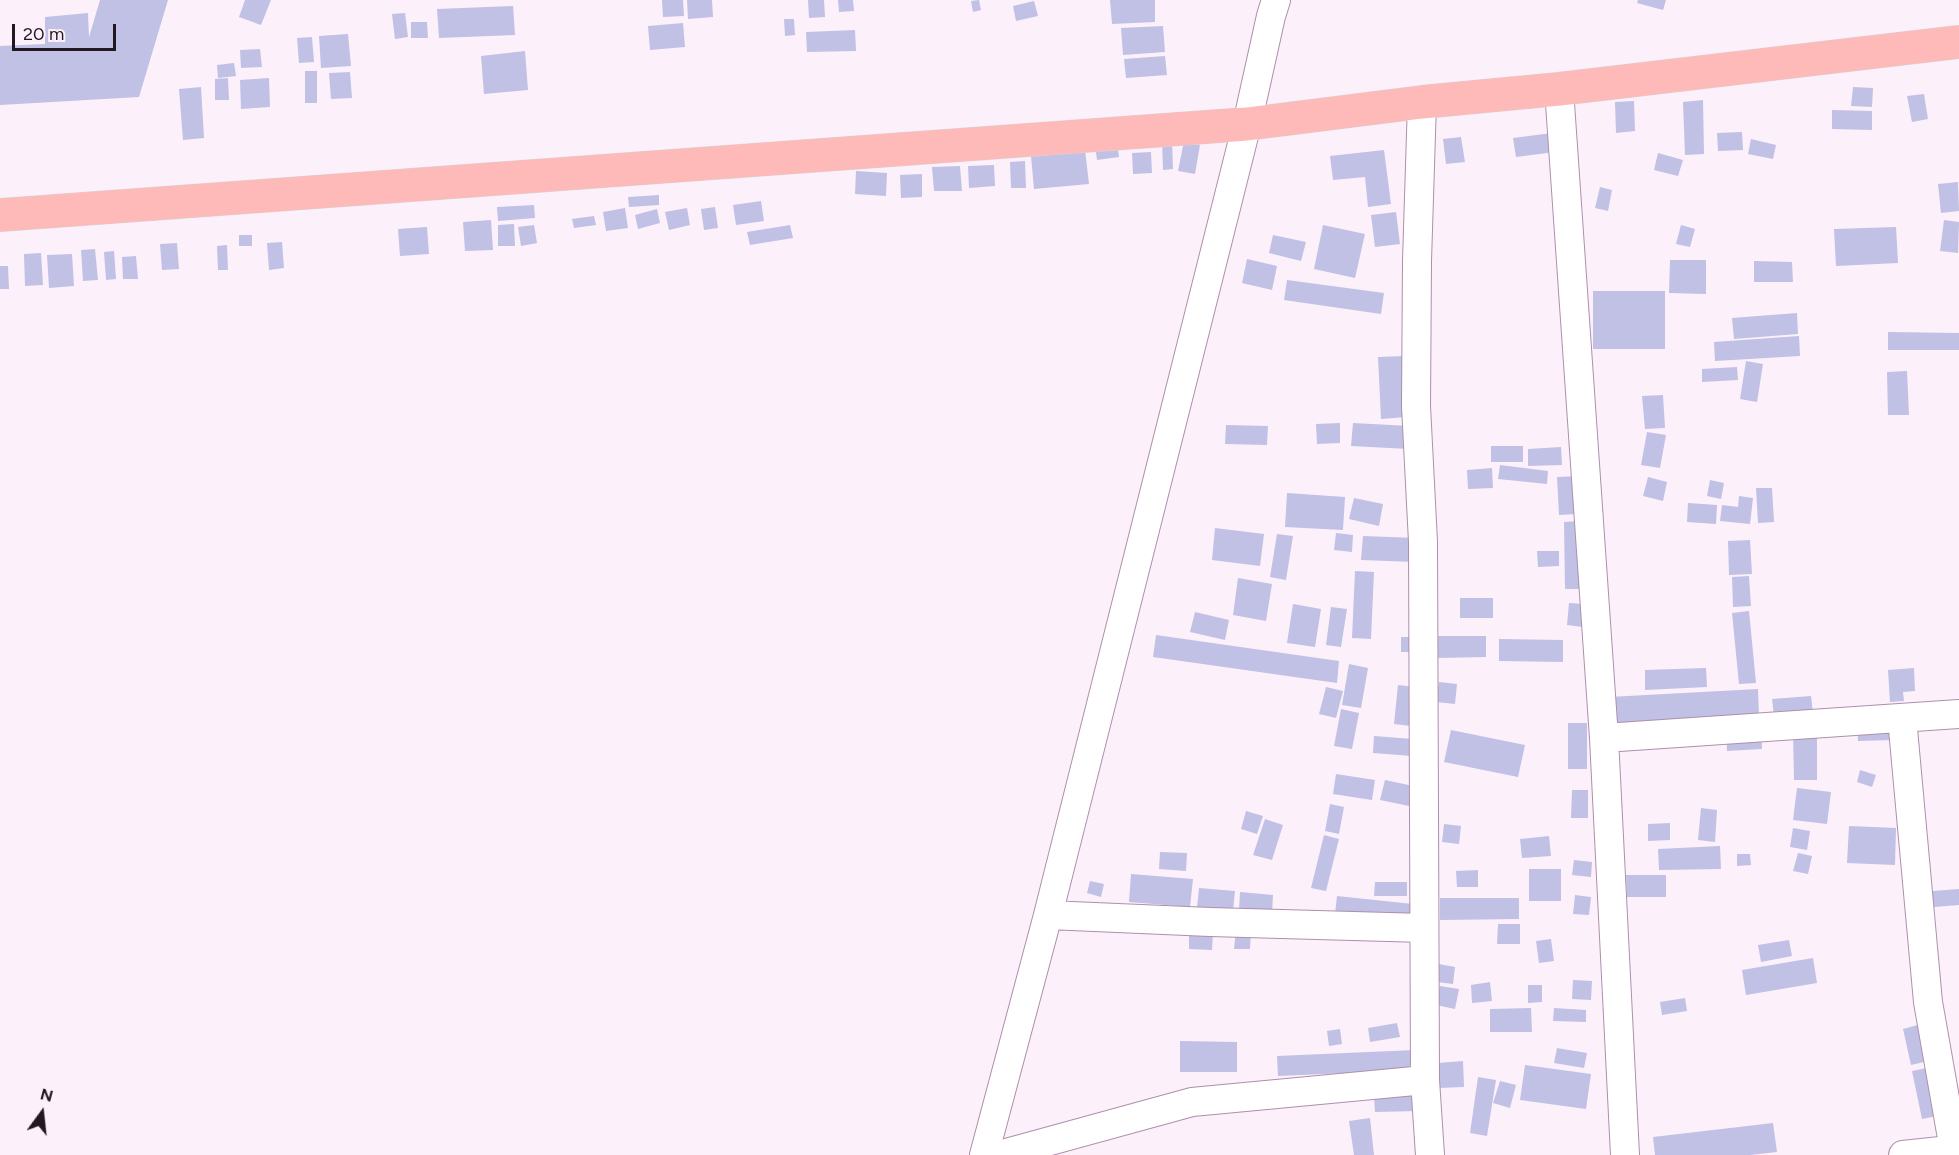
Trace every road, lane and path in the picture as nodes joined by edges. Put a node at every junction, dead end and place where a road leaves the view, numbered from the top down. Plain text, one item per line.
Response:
1 (1276, 0) edge
2 (1959, 42) edge
3 (1559, 89) junction
4 (1422, 102) junction
5 (1247, 124) junction
6 (0, 214) edge
7 (1959, 714) edge
8 (1902, 718) junction
9 (1604, 738) junction
10 (1048, 915) junction
11 (1424, 928) junction
12 (1425, 1080) junction
13 (1956, 1151) edge
14 (984, 1155) edge
15 (999, 1155) edge
16 (1430, 1155) edge
17 (1625, 1155) edge
18 (1903, 1155) edge

1 - 5 street
2 - 3 main road
3 - 4 main road
3 - 9 street
4 - 5 main road
4 - 11 street
5 - 6 main road
5 - 10 street
7 - 8 street
8 - 9 street
8 - 13 street
9 - 17 street
10 - 11 street
10 - 14 street
11 - 12 street
12 - 15 street
12 - 16 street
13 - 18 street

